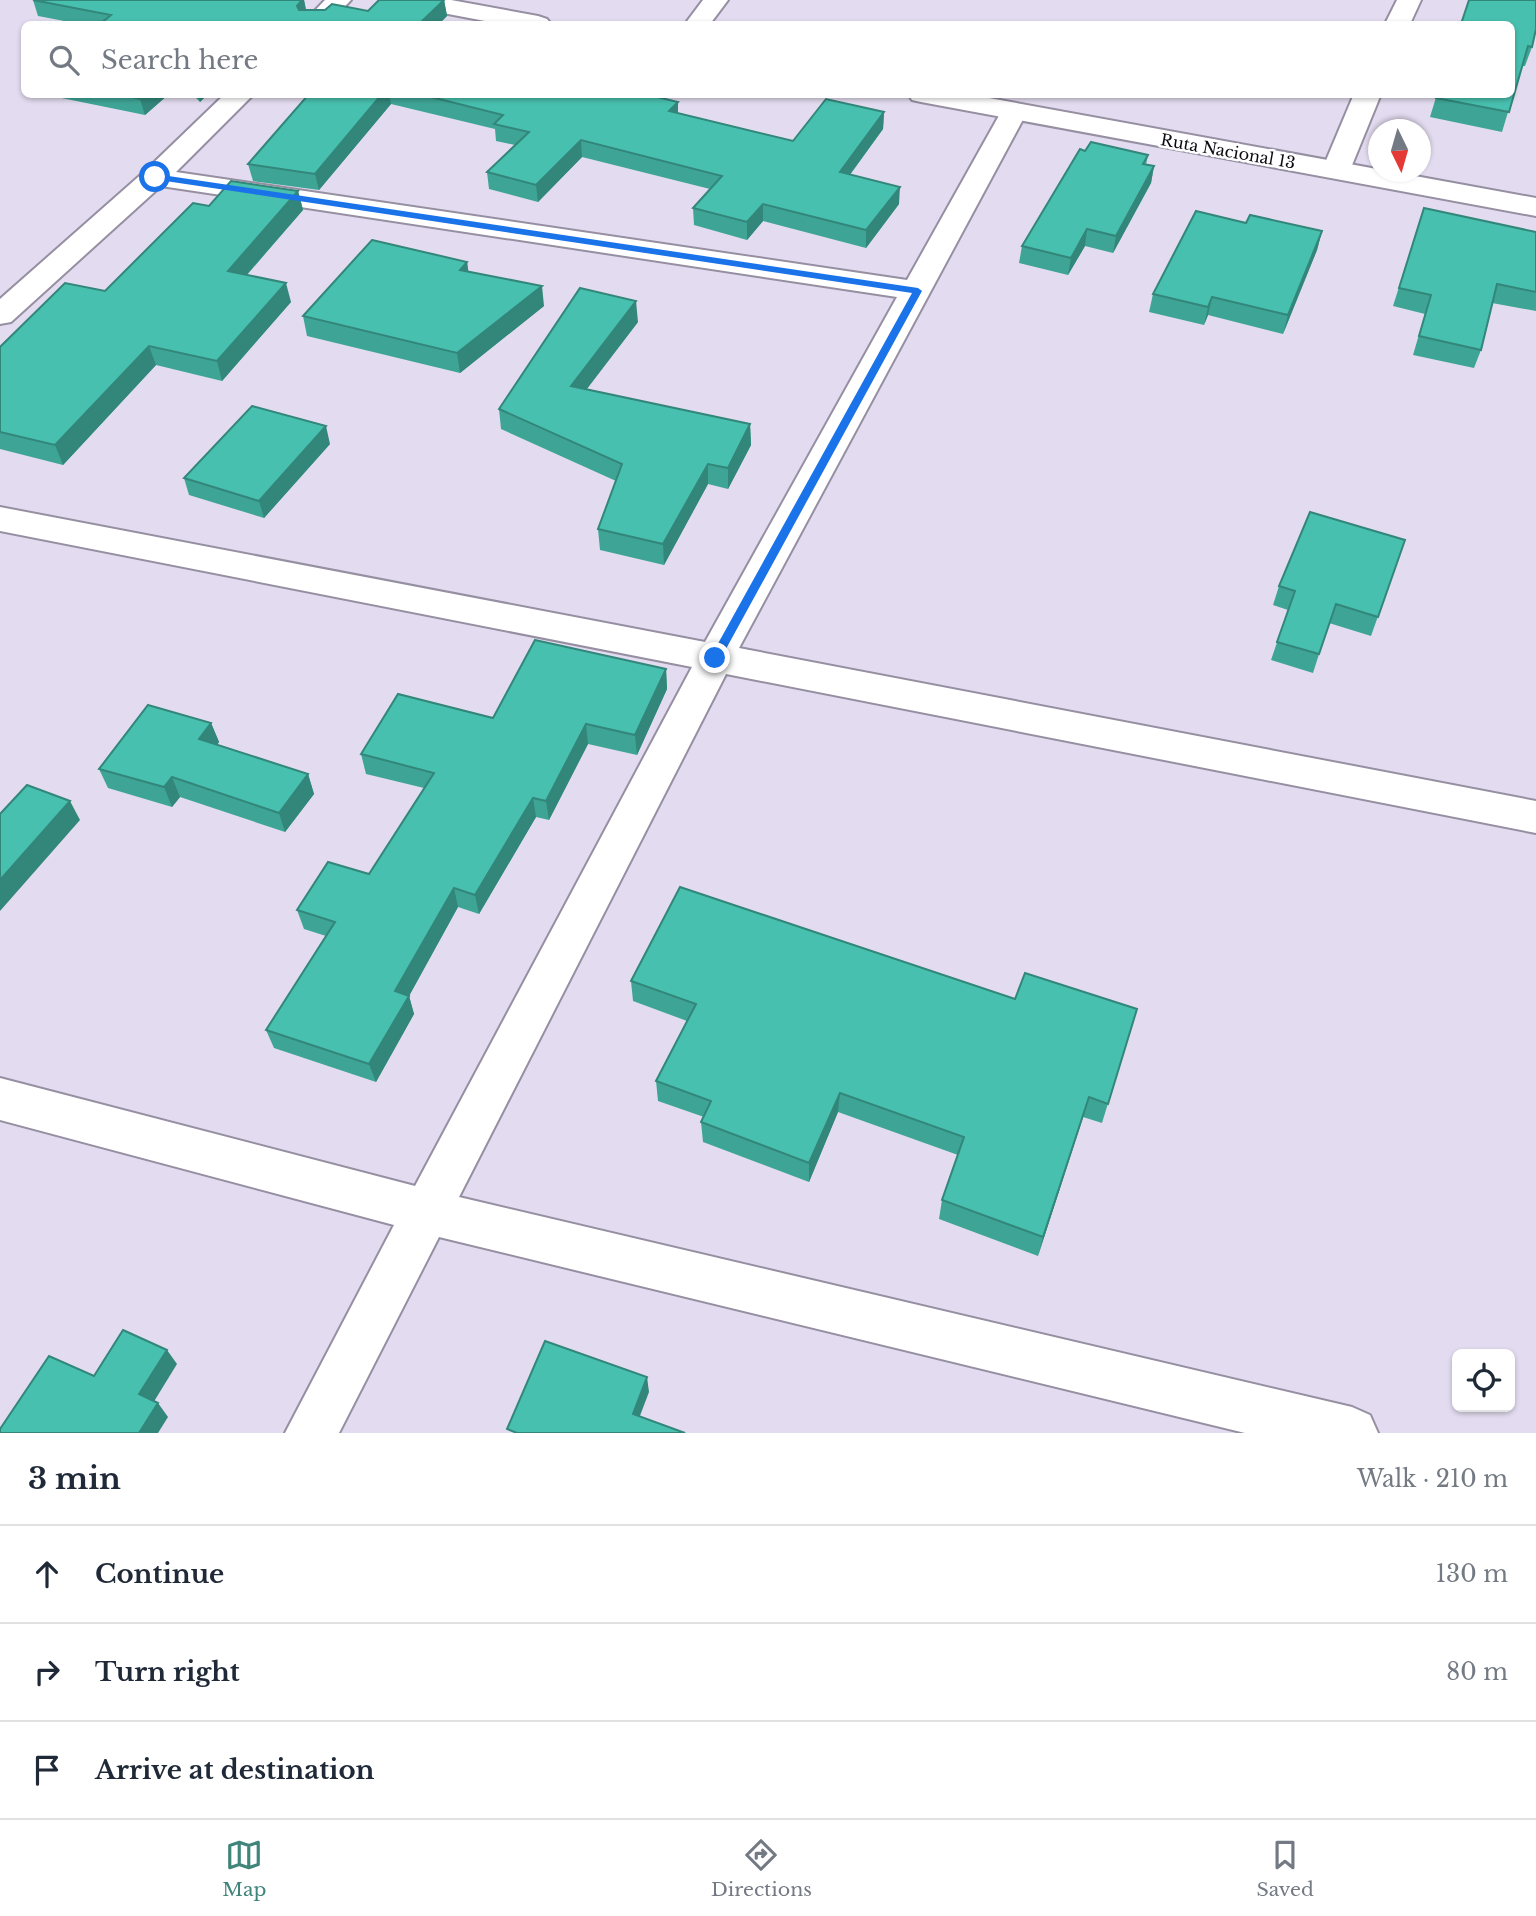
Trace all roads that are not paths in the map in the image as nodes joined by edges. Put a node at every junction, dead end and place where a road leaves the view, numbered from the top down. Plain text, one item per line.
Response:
1 (339, 0) edge
2 (411, 0) edge
3 (716, 0) edge
4 (1409, 0) edge
5 (317, 21) edge
6 (522, 21) edge
7 (699, 21) edge
8 (1399, 21) edge
9 (236, 98) edge
10 (942, 98) edge
11 (1366, 98) edge
12 (1014, 112) junction
13 (1336, 170) junction
14 (155, 177) junction
15 (1536, 207) edge
16 (918, 291) junction
17 (0, 315) edge
18 (0, 519) edge
19 (715, 658) junction
20 (1536, 817) edge
21 (0, 1099) edge
22 (425, 1211) junction
23 (311, 1433) edge
24 (1352, 1433) edge

1 - 5 main road
2 - 6 main road
3 - 7 main road
4 - 8 main road
9 - 14 main road
10 - 12 main road, Ruta Nacional 13
11 - 13 main road
12 - 13 main road, Ruta Nacional 13
12 - 16 main road
13 - 15 main road, Ruta Nacional 13
14 - 16 main road
14 - 17 main road
16 - 19 main road
18 - 19 main road
19 - 20 main road
19 - 22 main road
21 - 22 main road
22 - 23 main road
22 - 24 main road

